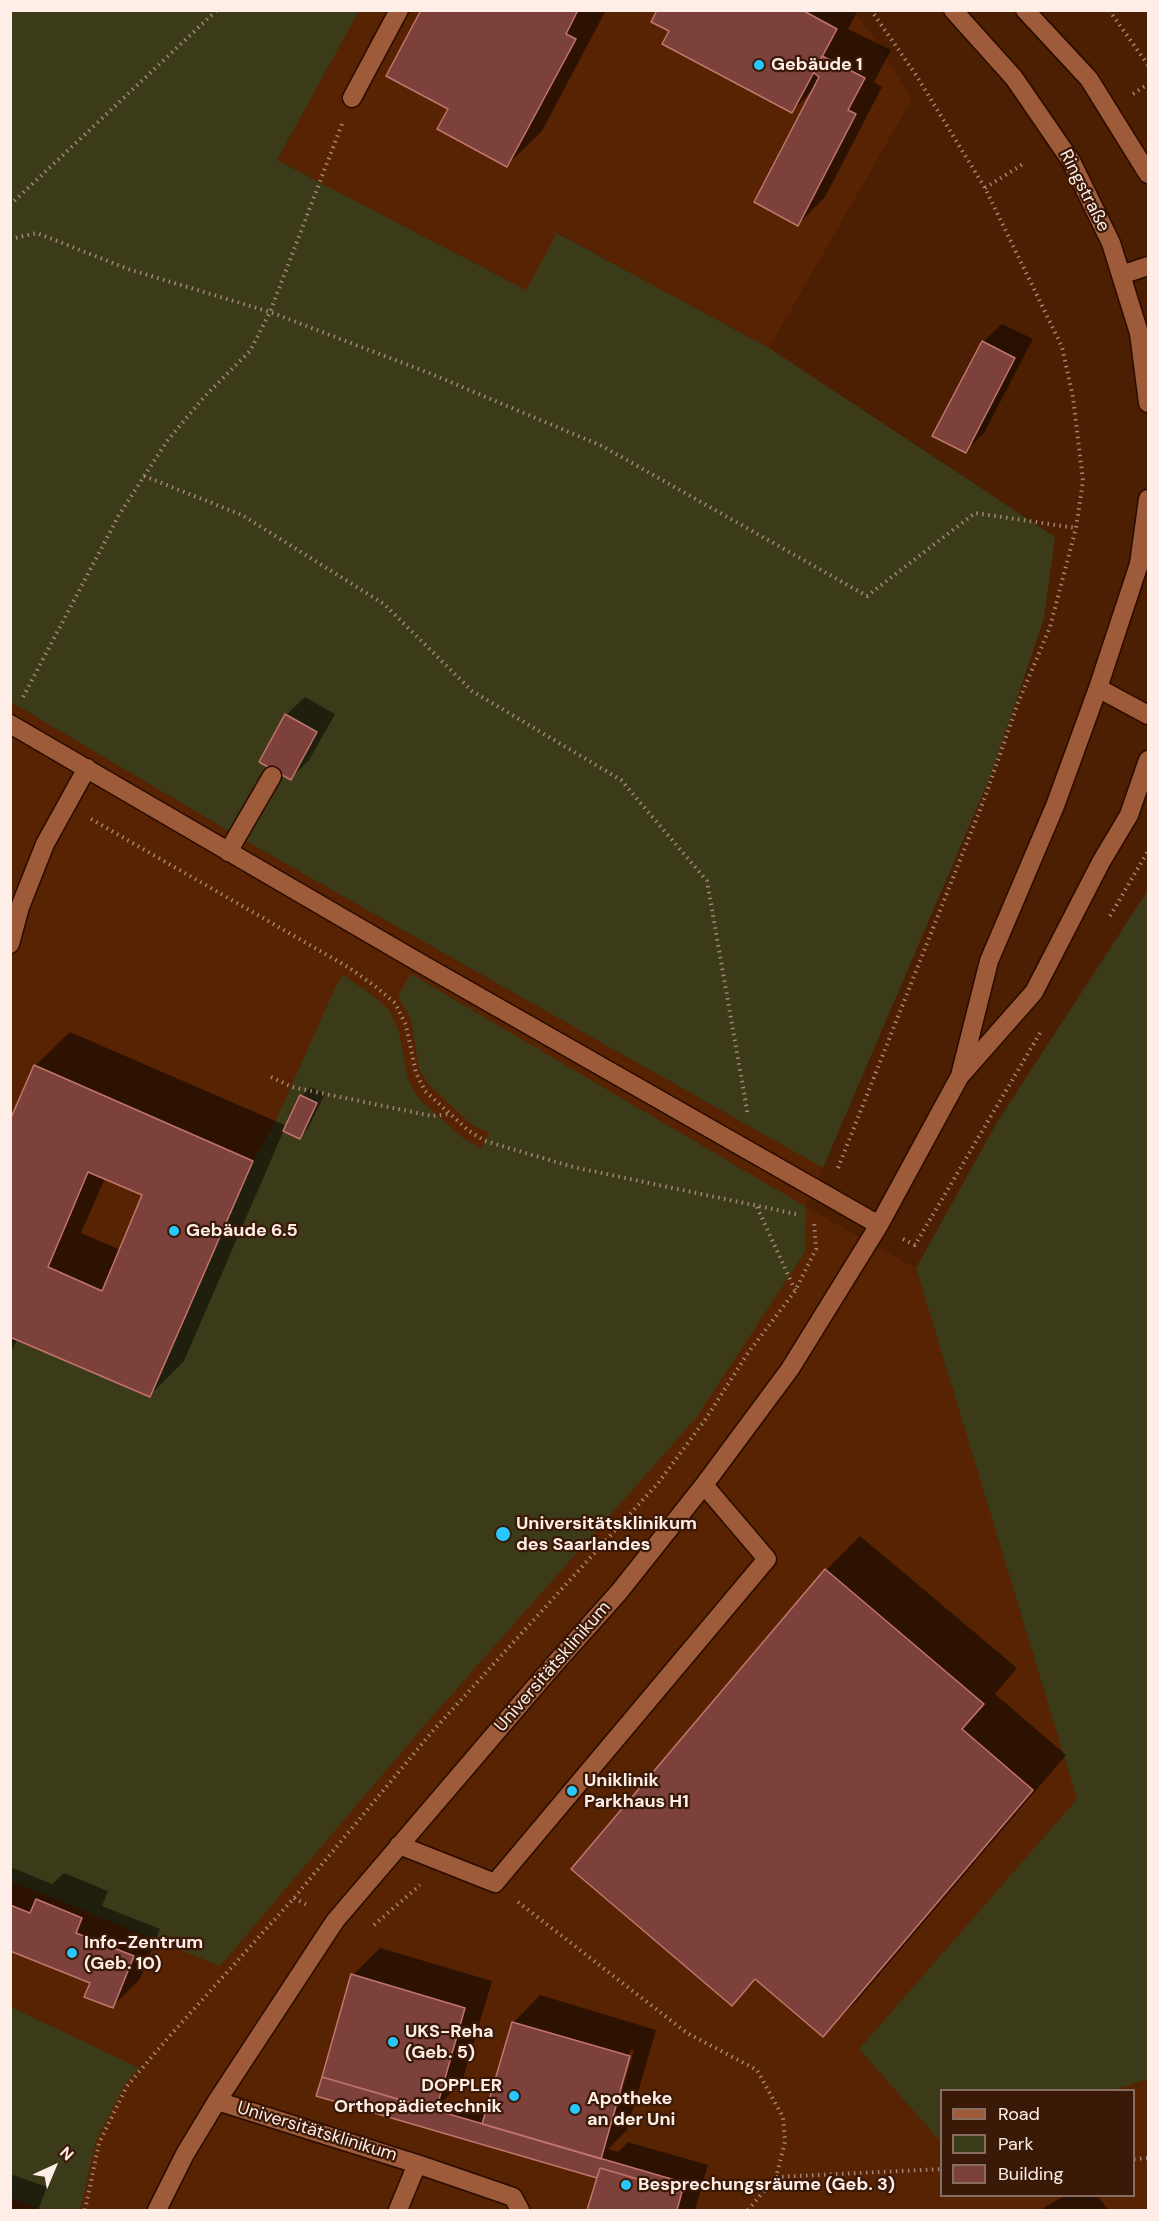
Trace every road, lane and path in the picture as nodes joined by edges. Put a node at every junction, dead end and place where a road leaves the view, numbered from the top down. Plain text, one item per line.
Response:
1 (217, 10) edge
2 (399, 10) edge
3 (871, 10) edge
4 (953, 10) edge
5 (1025, 10) edge
6 (1109, 10) edge
7 (1149, 65) edge
8 (1149, 84) edge
9 (1132, 94) dead end
10 (352, 98) joint
11 (1023, 164) dead end
12 (1149, 174) edge
13 (985, 188) junction
14 (10, 206) edge
15 (10, 238) edge
16 (1149, 266) edge
17 (1121, 275) junction
18 (270, 312) junction
19 (1149, 403) edge
20 (144, 477) junction
21 (1149, 499) edge
22 (1076, 528) junction
23 (1098, 688) junction
24 (19, 706) dead end
25 (1149, 715) edge
26 (10, 724) edge
27 (1149, 760) edge
28 (87, 768) junction
29 (272, 776) dead end
30 (67, 805) junction
31 (1149, 851) edge
32 (228, 852) junction
33 (1107, 922) dead end
34 (10, 944) edge
35 (1041, 1033) dead end
36 (960, 1076) junction
37 (271, 1077) dead end
38 (10, 1103) edge
39 (17, 1106) dead end
40 (449, 1113) junction
41 (755, 1155) junction
42 (826, 1196) junction
43 (756, 1206) junction
44 (801, 1215) dead end
45 (807, 1218) dead end
46 (814, 1221) junction
47 (879, 1225) junction
48 (795, 1291) junction
49 (704, 1485) junction
50 (399, 1845) junction
51 (495, 1883) junction
52 (217, 2101) junction
53 (417, 2164) junction
54 (940, 2169) edge
55 (776, 2177) junction
56 (85, 2211) edge
57 (157, 2211) edge
58 (398, 2211) edge
59 (520, 2211) edge
60 (748, 2211) edge

1 - 14 path
2 - 10 street
3 - 13 path
4 - 17 street, Ringstraße
5 - 12 street
6 - 7 path
8 - 9 path
10 - 18 path
11 - 13 path
13 - 22 path
15 - 18 path
16 - 17 street
17 - 19 street, Ringstraße
18 - 20 path
18 - 22 path
20 - 24 path
20 - 41 path
21 - 23 street
22 - 42 path
23 - 25 street
23 - 36 street
26 - 28 street
27 - 36 street
28 - 30 street
28 - 32 street
29 - 32 street
30 - 34 street
30 - 40 path
31 - 33 path
32 - 41 street
35 - 47 path
36 - 47 street, Universitätsklinikum
37 - 40 path
38 - 39 path
40 - 43 path
41 - 42 street
42 - 46 path
42 - 47 street
43 - 44 path
43 - 48 path
45 - 46 path
46 - 48 path
47 - 49 street, Universitätsklinikum
48 - 56 path
49 - 50 street, Universitätsklinikum
49 - 51 street
50 - 51 street
50 - 52 street, Universitätsklinikum
51 - 55 path
52 - 53 street, Universitätsklinikum
52 - 57 street, Universitätsklinikum
53 - 58 street, Universitätsklinikum
53 - 59 street, Universitätsklinikum
54 - 55 path
55 - 60 path

